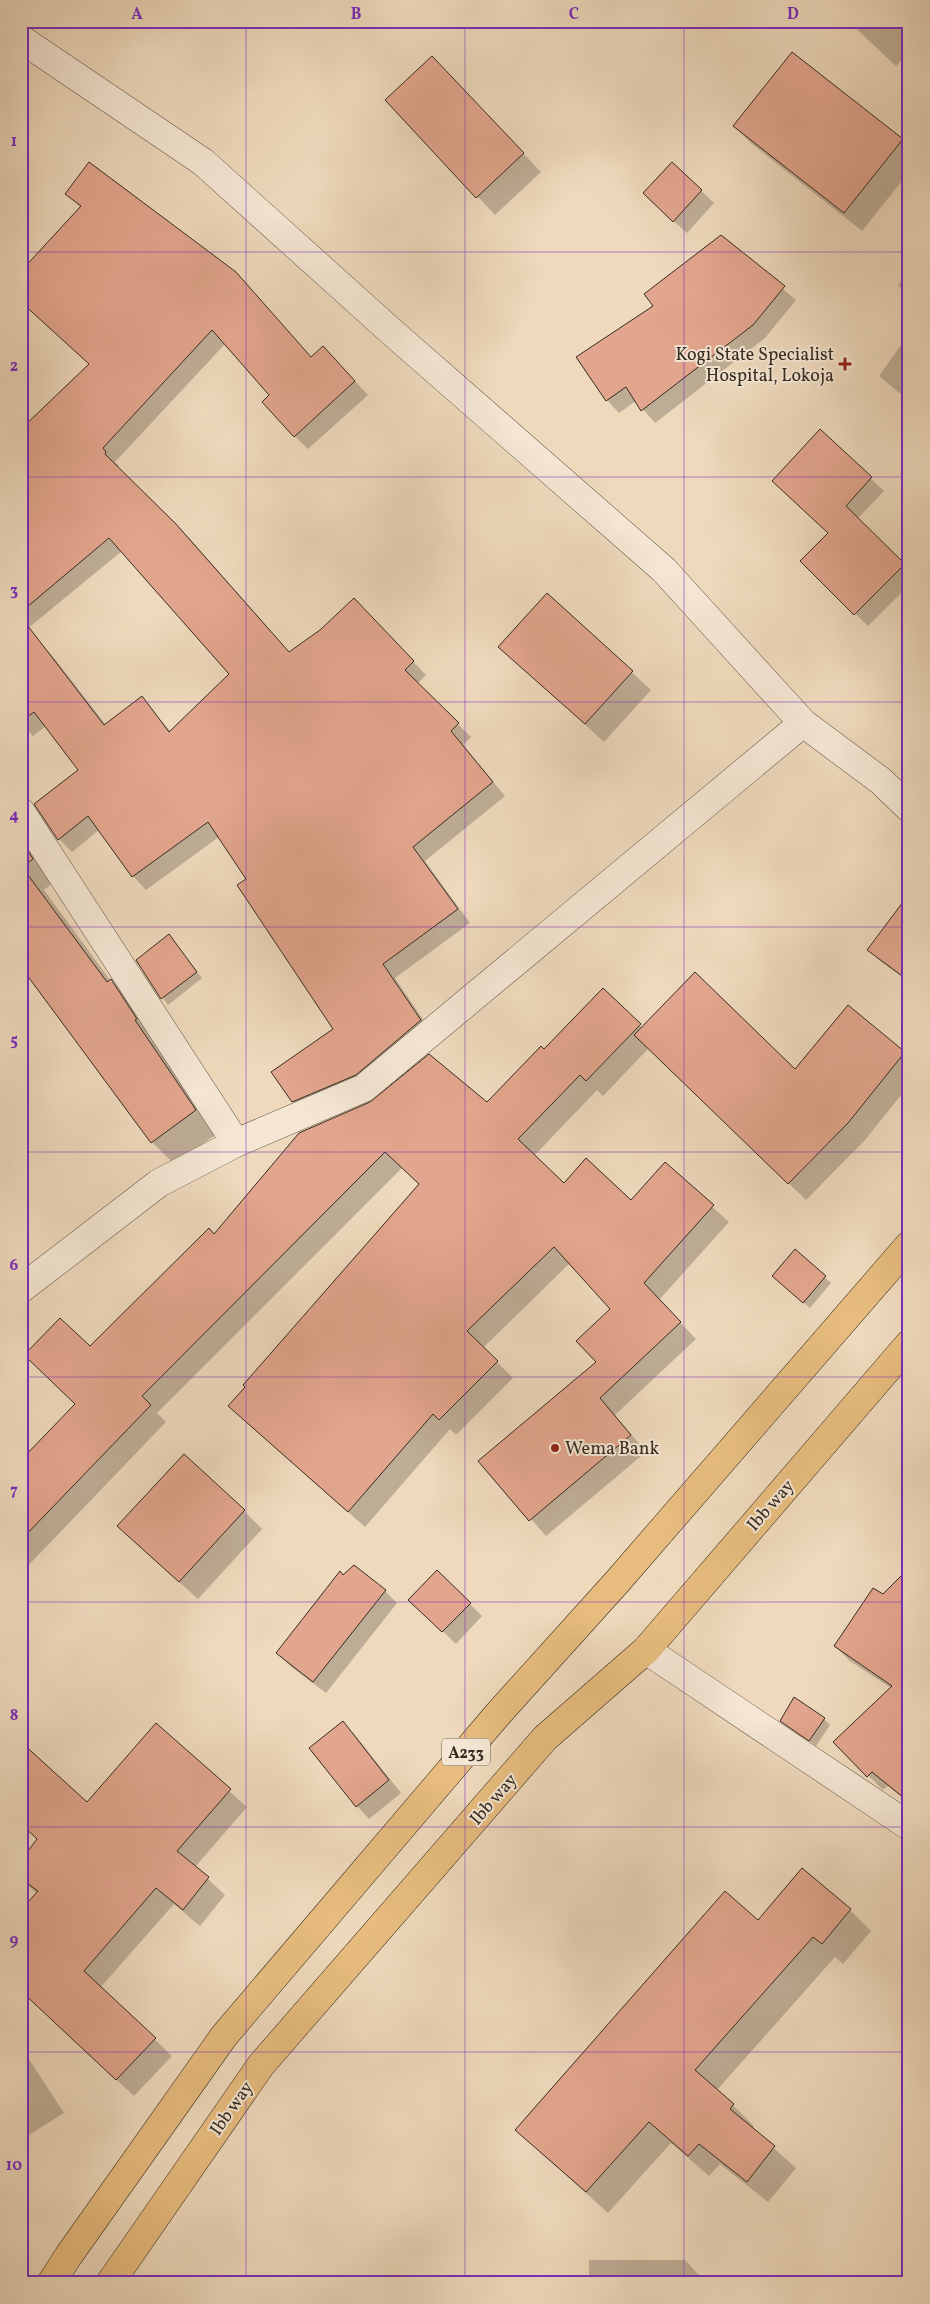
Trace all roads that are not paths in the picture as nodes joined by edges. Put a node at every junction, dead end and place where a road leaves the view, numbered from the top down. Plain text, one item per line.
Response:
1 (21, 39) edge
2 (803, 722) junction
3 (909, 808) edge
4 (21, 812) edge
5 (236, 1143) junction
6 (909, 1245) edge
7 (21, 1289) edge
8 (909, 1344) edge
9 (646, 1650) junction
10 (909, 1826) edge
11 (51, 2283) edge
12 (110, 2283) edge

1 - 2 street
2 - 3 street
2 - 5 street
4 - 5 street
5 - 7 street
6 - 11 highway, A233
8 - 9 highway, Ibb way / A233
9 - 10 street
9 - 12 highway, Ibb way / A233

